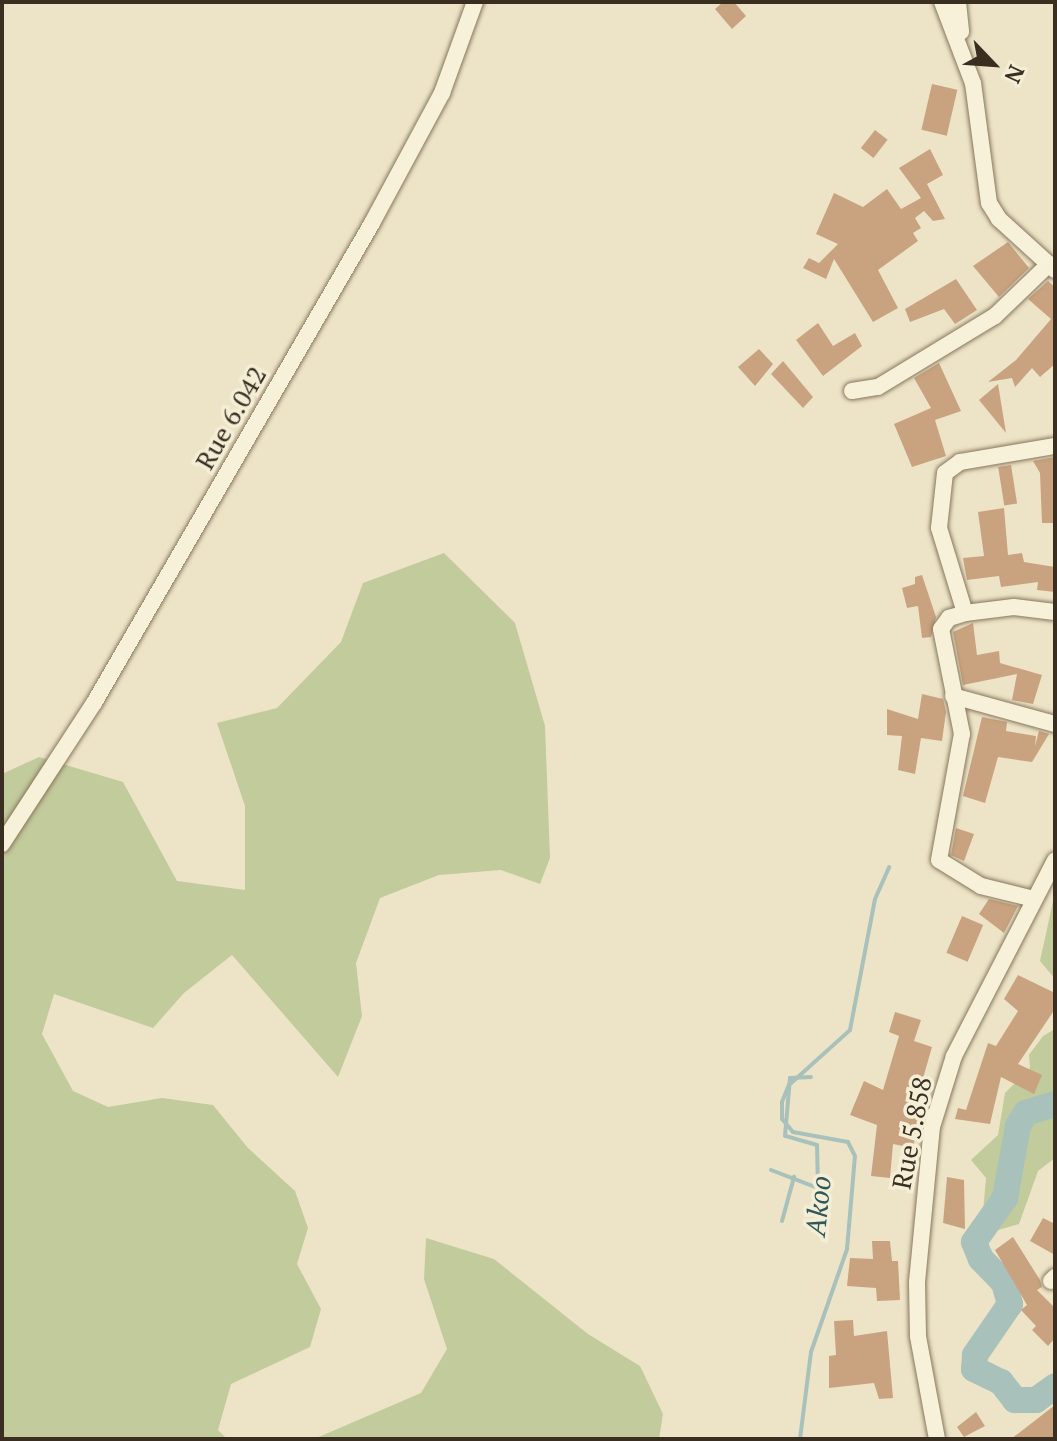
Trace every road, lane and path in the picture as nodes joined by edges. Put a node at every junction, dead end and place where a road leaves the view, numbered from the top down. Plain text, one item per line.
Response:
1 (475, 2) edge
2 (942, 2) edge
3 (958, 2) edge
4 (963, 50) junction
5 (1052, 267) edge
6 (852, 391) dead end
7 (1055, 446) edge
8 (1055, 612) edge
9 (965, 613) junction
10 (953, 696) junction
11 (1055, 724) edge
12 (2, 844) edge
13 (1055, 860) edge
14 (1034, 899) junction
15 (937, 1439) edge

1 - 12 street, Rue 6.042
2 - 4 street
3 - 4 street
4 - 5 street
5 - 6 street
7 - 9 street
8 - 9 street
9 - 10 street
10 - 11 street
10 - 14 street
13 - 14 street, Rue 5.858
14 - 15 street, Rue 5.858

